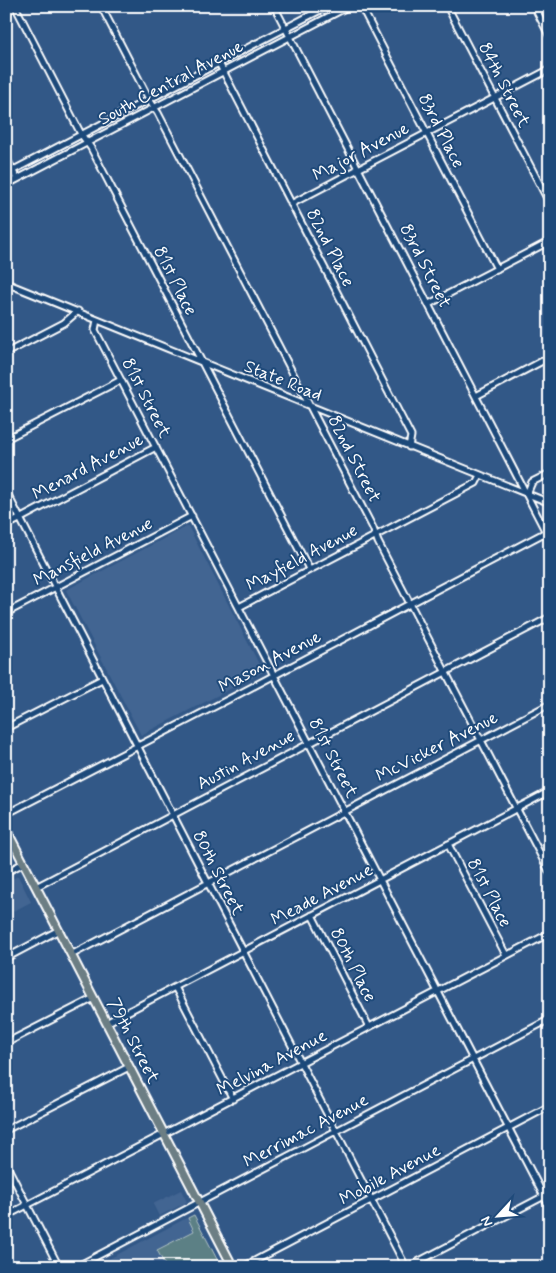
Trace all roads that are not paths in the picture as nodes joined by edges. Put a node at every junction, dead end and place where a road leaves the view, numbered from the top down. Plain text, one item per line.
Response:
1 (15, 6) edge
2 (101, 6) edge
3 (274, 6) edge
4 (328, 6) edge
5 (349, 6) edge
6 (361, 6) edge
7 (447, 6) edge
8 (534, 6) edge
9 (285, 28) junction
10 (289, 37) junction
11 (550, 37) edge
12 (218, 63) junction
13 (550, 69) edge
14 (223, 72) junction
15 (495, 98) junction
16 (149, 99) junction
17 (155, 108) junction
18 (81, 134) junction
19 (426, 134) junction
20 (87, 143) junction
21 (6, 157) edge
22 (358, 169) junction
23 (13, 171) junction
24 (6, 174) edge
25 (18, 179) junction
26 (6, 185) edge
27 (291, 204) junction
28 (550, 204) edge
29 (550, 241) edge
30 (497, 269) junction
31 (6, 283) edge
32 (429, 304) junction
33 (78, 311) junction
34 (97, 320) junction
35 (6, 353) edge
36 (550, 358) edge
37 (203, 363) junction
38 (121, 380) junction
39 (476, 396) junction
40 (311, 407) junction
41 (6, 439) edge
42 (409, 446) junction
43 (156, 447) junction
44 (550, 473) edge
45 (480, 475) junction
46 (6, 491) edge
47 (527, 494) junction
48 (550, 503) edge
49 (192, 516) junction
50 (20, 518) junction
51 (6, 526) edge
52 (546, 532) junction
53 (376, 535) junction
54 (550, 540) edge
55 (309, 569) junction
56 (55, 587) junction
57 (410, 604) junction
58 (239, 607) junction
59 (6, 612) edge
60 (550, 617) edge
61 (445, 672) junction
62 (274, 675) junction
63 (102, 679) junction
64 (550, 704) edge
65 (6, 728) edge
66 (480, 740) junction
67 (310, 743) junction
68 (138, 747) junction
69 (550, 791) edge
70 (516, 808) junction
71 (344, 810) junction
72 (6, 814) edge
73 (173, 814) junction
74 (6, 829) edge
75 (448, 844) junction
76 (24, 863) junction
77 (6, 872) edge
78 (550, 873) edge
79 (380, 880) junction
80 (208, 883) junction
81 (36, 887) junction
82 (312, 916) junction
83 (59, 930) junction
84 (550, 933) edge
85 (243, 952) junction
86 (71, 955) junction
87 (506, 955) junction
88 (6, 958) edge
89 (176, 987) junction
90 (438, 992) junction
91 (94, 998) junction
92 (550, 1019) edge
93 (106, 1023) junction
94 (369, 1027) junction
95 (6, 1043) edge
96 (472, 1060) junction
97 (302, 1064) junction
98 (129, 1066) junction
99 (233, 1099) junction
100 (550, 1106) edge
101 (508, 1128) junction
102 (6, 1130) edge
103 (336, 1130) junction
104 (164, 1135) junction
105 (6, 1164) edge
106 (550, 1193) edge
107 (544, 1196) junction
108 (372, 1200) junction
109 (199, 1202) junction
110 (28, 1206) junction
111 (550, 1208) edge
112 (6, 1216) edge
113 (59, 1267) edge
114 (76, 1267) edge
115 (233, 1267) edge
116 (243, 1267) edge
117 (407, 1267) edge

1 - 18 street, 81st Place
2 - 16 street, 82nd Street
3 - 9 street, 83rd Street
4 - 9 street, South Central Avenue
5 - 10 street, South Central Avenue
6 - 19 street, 83rd Place
7 - 15 street, 84th Street
8 - 11 street
9 - 10 street, 83rd Street
9 - 12 street, South Central Avenue
10 - 14 street, South Central Avenue
10 - 22 street, 83rd Street
12 - 14 street, 82nd Place
12 - 16 street, South Central Avenue
13 - 15 street, Major Avenue
14 - 17 street, South Central Avenue
14 - 27 street, 82nd Place
15 - 19 street, Major Avenue
15 - 28 street, 84th Street
16 - 17 street, 82nd Street
16 - 18 street, South Central Avenue
17 - 20 street, South Central Avenue
17 - 40 street, 82nd Street
18 - 20 street, 81st Place
18 - 23 street, South Central Avenue
19 - 22 street, Major Avenue
19 - 30 street, 83rd Place
20 - 25 street, South Central Avenue
20 - 37 street, 81st Place
21 - 23 street
22 - 27 street, Major Avenue
22 - 32 street, 83rd Street
23 - 24 street, South Central Avenue
23 - 25 street
25 - 26 street, South Central Avenue
27 - 42 street, 82nd Place
29 - 30 street
30 - 32 street
31 - 33 street, State Road
32 - 39 street, 83rd Street
33 - 34 street, State Road
33 - 35 street
34 - 37 street, State Road
34 - 38 street, 81st Street
36 - 39 street
37 - 40 street, State Road
37 - 55 street, 81st Place
38 - 41 street
38 - 43 street, 81st Street
39 - 47 street, 83rd Street
40 - 42 street, State Road
40 - 53 street, 82nd Street
42 - 45 street, State Road
43 - 49 street, 81st Street
43 - 50 street, Menard Avenue
44 - 47 street
45 - 47 street, State Road
45 - 53 street, Mayfield Avenue
46 - 50 street, 80th Street
47 - 48 street, State Road
47 - 52 street, 83rd Street
49 - 56 street, Mansfield Avenue
49 - 58 street, 81st Street
50 - 51 street, Menard Avenue
50 - 56 street, 80th Street
52 - 54 street, 83rd Street
52 - 57 street, Mason Avenue
53 - 55 street, Mayfield Avenue
53 - 57 street, 82nd Street
55 - 58 street, Mayfield Avenue
56 - 59 street, Mansfield Avenue
56 - 63 street, 80th Street
57 - 61 street, 82nd Street
57 - 62 street, Mason Avenue
58 - 62 street, 81st Street
60 - 61 street, Austin Avenue
61 - 66 street, 82nd Street
61 - 67 street, Austin Avenue
62 - 67 street, 81st Street
62 - 68 street, Mason Avenue
63 - 65 street
63 - 68 street, 80th Street
64 - 66 street, McVicker Avenue
66 - 70 street, 82nd Street
66 - 71 street, McVicker Avenue
67 - 71 street, 81st Street
67 - 73 street, Austin Avenue
68 - 72 street, Mason Avenue
68 - 73 street, 80th Street
69 - 70 street, Meade Avenue
70 - 75 street, Meade Avenue
70 - 78 street, 82nd Street
71 - 79 street, 81st Street
71 - 80 street, McVicker Avenue
73 - 80 street, 80th Street
73 - 81 street, Austin Avenue
74 - 76 main road, 79th Street
75 - 79 street, Meade Avenue
75 - 87 street, 81st Place
76 - 77 street
76 - 81 main road, 79th Street
79 - 82 street, Meade Avenue
79 - 90 street, 81st Street
80 - 85 street, 80th Street
80 - 86 street, McVicker Avenue
81 - 83 main road, 79th Street
82 - 85 street, Meade Avenue
82 - 94 street, 80th Place
83 - 86 main road, 79th Street
83 - 88 street
84 - 87 street, Melvina Avenue
85 - 89 street, Meade Avenue
85 - 97 street, 80th Street
86 - 91 main road, 79th Street
87 - 90 street, Melvina Avenue
89 - 93 street, Meade Avenue
89 - 99 street
90 - 94 street, Melvina Avenue
90 - 96 street, 81st Street
91 - 93 main road, 79th Street
91 - 95 street
92 - 96 street, Merrimac Avenue
93 - 98 main road, 79th Street
94 - 97 street, Melvina Avenue
96 - 101 street, 81st Street
96 - 103 street, Merrimac Avenue
97 - 99 street, Melvina Avenue
97 - 103 street, 80th Street
98 - 102 street
98 - 104 main road, 79th Street
99 - 104 street, Melvina Avenue
100 - 101 street, Mobile Avenue
101 - 107 street, 81st Street
101 - 108 street, Mobile Avenue
103 - 108 street, 80th Street
103 - 109 street, Merrimac Avenue
104 - 109 main road, 79th Street
104 - 110 street, Melvina Avenue
105 - 110 street
106 - 107 street
107 - 111 street, 81st Street
107 - 117 street
108 - 116 street, Mobile Avenue
108 - 117 street, 80th Street
109 - 114 street, Merrimac Avenue
109 - 115 main road, 79th Street
110 - 112 street, Melvina Avenue
110 - 113 street

